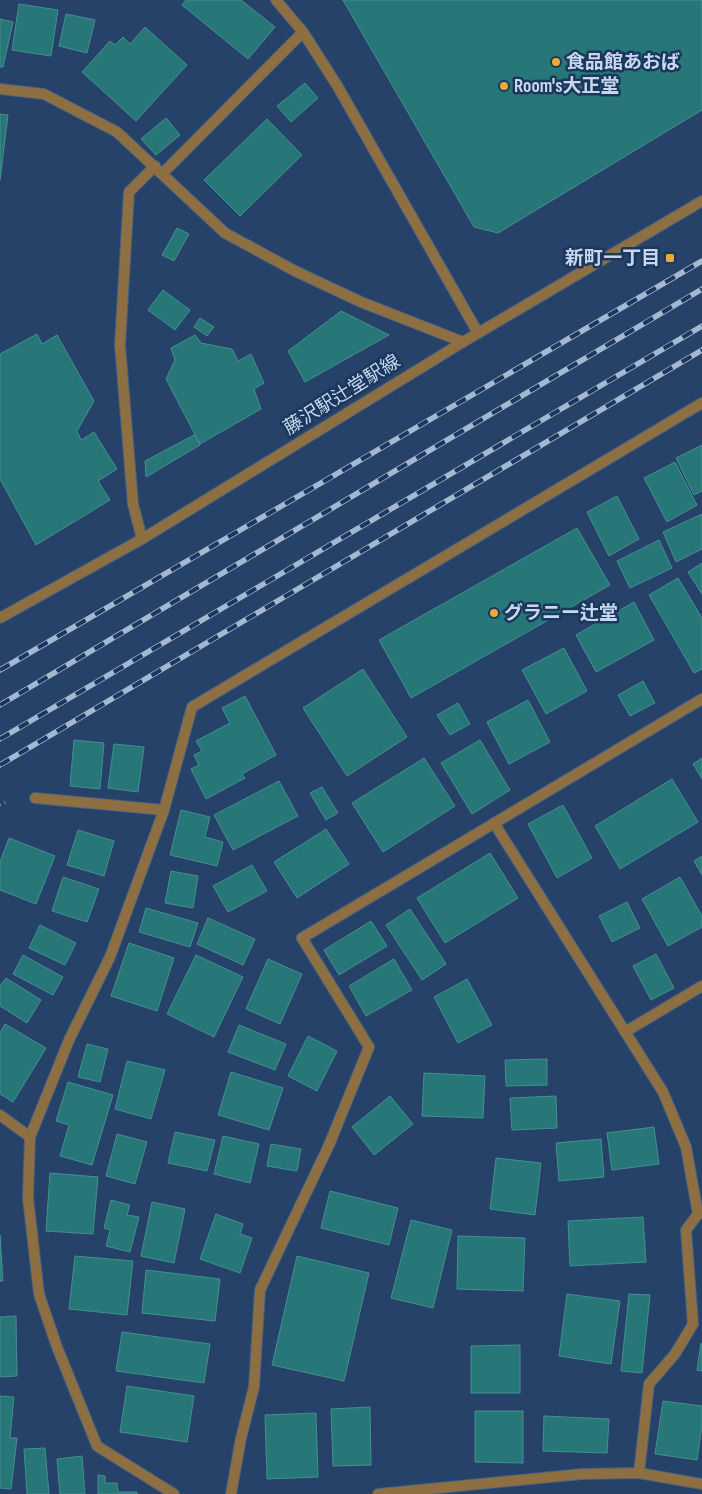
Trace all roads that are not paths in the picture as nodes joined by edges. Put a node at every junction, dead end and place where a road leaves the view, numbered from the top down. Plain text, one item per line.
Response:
1 (276, 0) edge
2 (303, 32) junction
3 (0, 89) edge
4 (159, 170) junction
5 (702, 201) edge
6 (478, 333) junction
7 (463, 342) junction
8 (702, 403) edge
9 (142, 539) junction
10 (0, 618) edge
11 (702, 699) edge
12 (35, 798) dead end
13 (164, 810) junction
14 (494, 823) junction
15 (702, 986) edge
16 (625, 1032) junction
17 (0, 1115) edge
18 (30, 1137) junction
19 (700, 1214) edge
20 (639, 1474) junction
21 (702, 1484) edge
22 (174, 1494) edge
23 (231, 1494) edge
24 (378, 1494) edge

1 - 2 street
2 - 4 street
2 - 6 street
3 - 4 street
4 - 7 street
4 - 9 street
5 - 6 street, 藤沢駅辻堂駅線
6 - 7 street, 藤沢駅辻堂駅線
7 - 9 street, 藤沢駅辻堂駅線
8 - 13 street
9 - 10 street, 藤沢駅辻堂駅線
11 - 14 street
12 - 13 street
13 - 18 street
14 - 16 street
14 - 23 street
15 - 16 street
16 - 19 street
17 - 18 street
18 - 22 street
19 - 20 street
20 - 21 street
20 - 24 street

